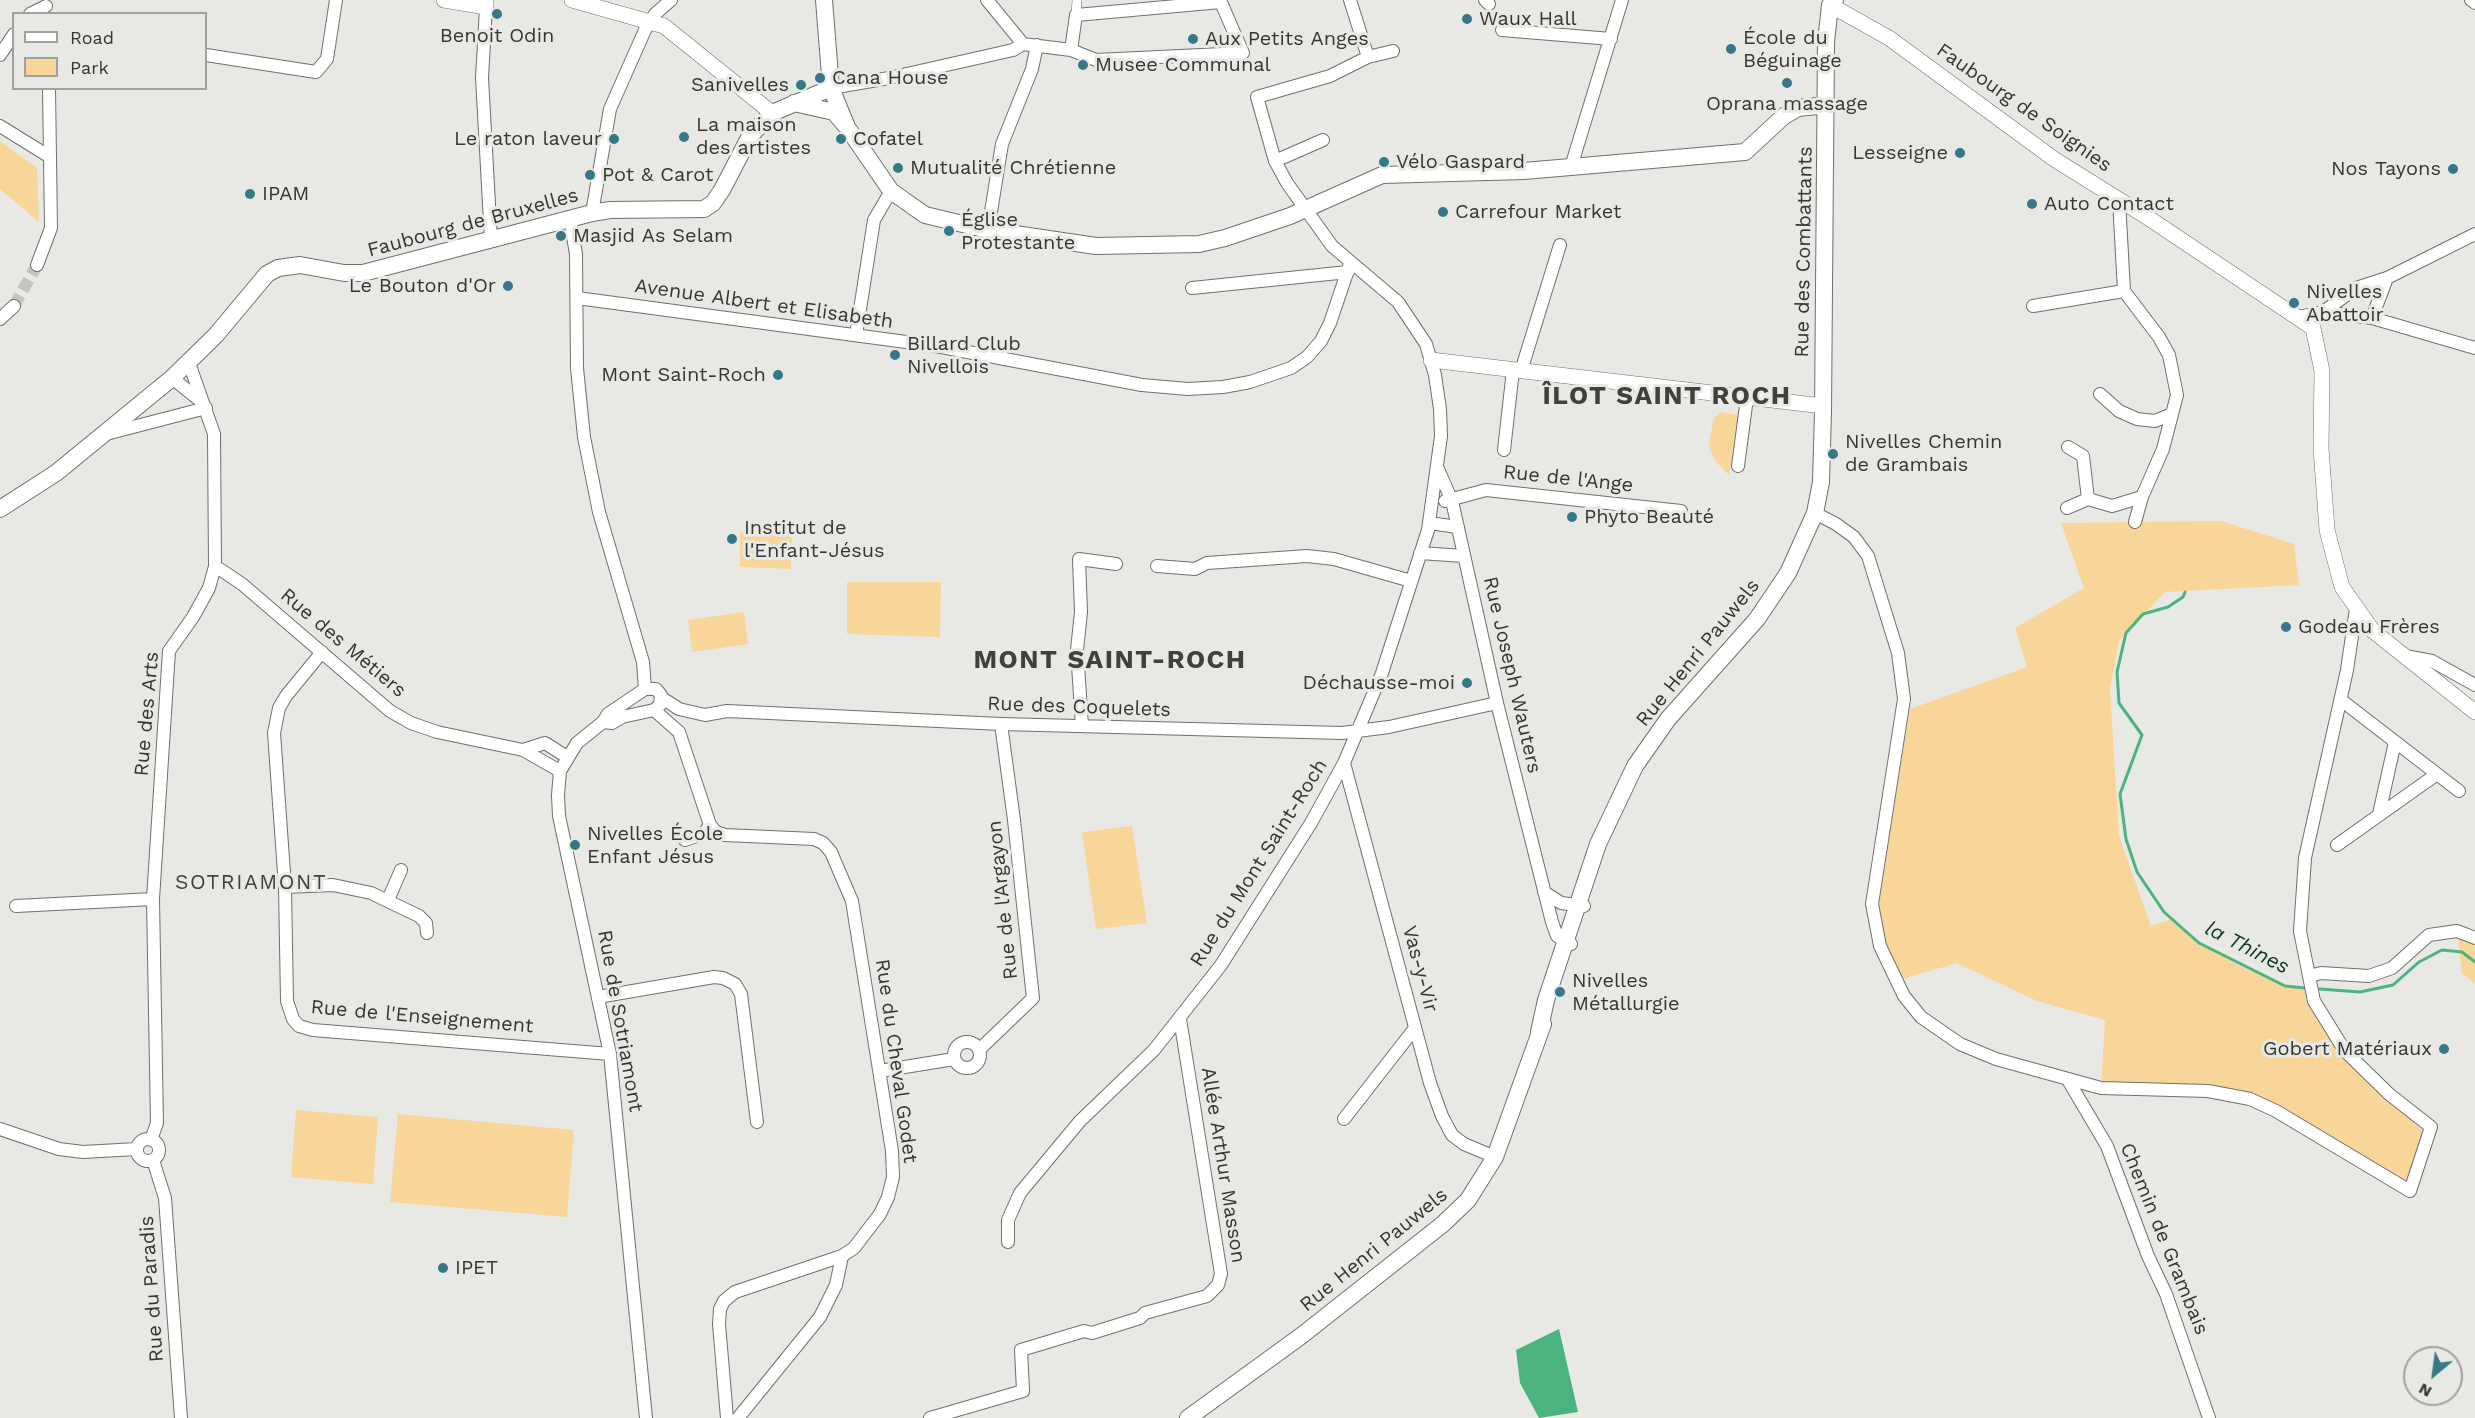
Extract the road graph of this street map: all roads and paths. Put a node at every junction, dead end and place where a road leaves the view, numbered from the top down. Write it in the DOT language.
graph roads {
  1 [pos="336,0"];
  2 [pos="444,0"];
  3 [pos="572,0"];
  4 [pos="671,0"];
  5 [pos="824,0"];
  6 [pos="987,0"];
  7 [pos="1077,0"];
  8 [pos="1350,0"];
  9 [pos="1622,0"];
  10 [pos="2471,0"];
  11 [pos="1221,1"];
  12 [pos="1829,2"];
  13 [pos="2475,3"];
  14 [pos="486,4"];
  15 [pos="1076,15"];
  16 [pos="651,21"];
  17 [pos="1502,30"];
  18 [pos="12,37"];
  19 [pos="1611,39"];
  20 [pos="1023,44"];
  21 [pos="1037,45"];
  22 [pos="1071,50"];
  23 [pos="1393,51"];
  24 [pos="0,55"];
  25 [pos="207,55"];
  26 [pos="1368,57"];
  27 [pos="831,88"];
  28 [pos="49,90"];
  29 [pos="793,102"];
  30 [pos="1827,105"];
  31 [pos="772,113"];
  32 [pos="0,126"];
  33 [pos="847,127"];
  34 [pos="1323,140"];
  35 [pos="50,156"];
  36 [pos="1275,161"];
  37 [pos="1571,167"];
  38 [pos="891,191"];
  39 [pos="2119,200"];
  40 [pos="1306,208"];
  41 [pos="592,213"];
  42 [pos="570,219"];
  43 [pos="988,230"];
  44 [pos="2475,234"];
  45 [pos="491,240"];
  46 [pos="1560,245"];
  47 [pos="37,266"];
  48 [pos="1349,268"];
  49 [pos="2387,278"];
  50 [pos="1192,288"];
  51 [pos="2124,291"];
  52 [pos="577,298"];
  53 [pos="14,306"];
  54 [pos="2033,306"];
  55 [pos="2323,312"];
  56 [pos="2298,317"];
  57 [pos="2372,318"];
  58 [pos="0,319"];
  59 [pos="856,335"];
  60 [pos="2475,348"];
  61 [pos="1431,360"];
  62 [pos="189,363"];
  63 [pos="1517,370"];
  64 [pos="172,378"];
  65 [pos="2100,394"];
  66 [pos="1747,398"];
  67 [pos="205,405"];
  68 [pos="1823,406"];
  69 [pos="2172,414"];
  70 [pos="104,435"];
  71 [pos="2068,447"];
  72 [pos="1504,450"];
  73 [pos="1438,463"];
  74 [pos="1738,466"];
  75 [pos="2142,497"];
  76 [pos="2088,500"];
  77 [pos="1452,501"];
  78 [pos="1432,502"];
  79 [pos="1816,507"];
  80 [pos="2067,508"];
  81 [pos="0,509"];
  82 [pos="1680,511"];
  83 [pos="2135,522"];
  84 [pos="1429,523"];
  85 [pos="1458,527"];
  86 [pos="1420,553"];
  87 [pos="1464,556"];
  88 [pos="1116,564"];
  89 [pos="215,566"];
  90 [pos="1157,567"];
  91 [pos="1411,581"];
  92 [pos="2356,609"];
  93 [pos="322,652"];
  94 [pos="2402,655"];
  95 [pos="2475,685"];
  96 [pos="642,691"];
  97 [pos="662,698"];
  98 [pos="2341,700"];
  99 [pos="1497,703"];
  100 [pos="679,709"];
  101 [pos="651,711"];
  102 [pos="2475,712"];
  103 [pos="603,722"];
  104 [pos="1001,724"];
  105 [pos="1083,726"];
  106 [pos="679,732"];
  107 [pos="1357,733"];
  108 [pos="2395,742"];
  109 [pos="524,750"];
  110 [pos="567,757"];
  111 [pos="1344,763"];
  112 [pos="560,771"];
  113 [pos="2437,774"];
  114 [pos="2458,791"];
  115 [pos="2379,814"];
  116 [pos="710,825"];
  117 [pos="686,840"];
  118 [pos="2337,845"];
  119 [pos="401,870"];
  120 [pos="285,887"];
  121 [pos="1544,892"];
  122 [pos="153,899"];
  123 [pos="388,900"];
  124 [pos="1581,905"];
  125 [pos="16,906"];
  126 [pos="427,933"];
  127 [pos="2475,938"];
  128 [pos="1568,943"];
  129 [pos="2309,976"];
  130 [pos="598,997"];
  131 [pos="1180,1019"];
  132 [pos="1415,1028"];
  133 [pos="979,1050"];
  134 [pos="610,1054"];
  135 [pos="954,1059"];
  136 [pos="880,1071"];
  137 [pos="2068,1080"];
  138 [pos="1344,1119"];
  139 [pos="757,1122"];
  140 [pos="0,1129"];
  141 [pos="152,1140"];
  142 [pos="137,1149"];
  143 [pos="1495,1156"];
  144 [pos="153,1160"];
  145 [pos="1008,1242"];
  146 [pos="842,1256"];
  147 [pos="181,1418"];
  148 [pos="646,1418"];
  149 [pos="727,1418"];
  150 [pos="738,1418"];
  151 [pos="930,1418"];
  152 [pos="1188,1418"];
  153 [pos="2210,1418"];
  1 -- 25 [label="street"];
  2 -- 14 [label="street"];
  3 -- 16 [label="street"];
  4 -- 16 [label="street"];
  5 -- 27 [label="main road"];
  6 -- 20 [label="street"];
  7 -- 15 [label="street"];
  8 -- 26 [label="street"];
  9 -- 19 [label="street"];
  10 -- 13 [label="street"];
  11 -- 15 [label="street"];
  11 -- 22 [label="street"];
  12 -- 30 [label="main road, Rue des Combattants"];
  12 -- 39 [label="street, Faubourg de Soignies"];
  14 -- 45 [label="street"];
  15 -- 22 [label="street"];
  16 -- 31 [label="street"];
  16 -- 41 [label="street"];
  17 -- 19 [label="street"];
  18 -- 24 [label="street"];
  19 -- 37 [label="street"];
  20 -- 21 [label="street"];
  20 -- 27 [label="street"];
  21 -- 22 [label="street"];
  21 -- 43 [label="street"];
  23 -- 26 [label="street"];
  26 -- 36 [label="street, Rue du Mont Saint-Roch"];
  27 -- 29 [label="main road, Faubourg de Bruxelles"];
  27 -- 33 [label="main road"];
  28 -- 35 [label="street"];
  29 -- 31 [label="main road, Faubourg de Bruxelles"];
  29 -- 33 [label="main road"];
  30 -- 37 [label="main road"];
  30 -- 68 [label="main road, Rue des Combattants"];
  31 -- 41 [label="main road, Faubourg de Bruxelles"];
  32 -- 35 [label="street"];
  33 -- 38 [label="main road"];
  34 -- 36 [label="street"];
  35 -- 47 [label="street"];
  36 -- 40 [label="street, Rue du Mont Saint-Roch"];
  37 -- 40 [label="main road"];
  38 -- 43 [label="main road"];
  38 -- 59 [label="street"];
  39 -- 51 [label="street"];
  39 -- 56 [label="street, Faubourg de Soignies"];
  40 -- 43 [label="main road"];
  40 -- 48 [label="street, Rue du Mont Saint-Roch"];
  41 -- 42 [label="main road, Faubourg de Bruxelles"];
  42 -- 45 [label="main road, Faubourg de Bruxelles"];
  42 -- 52 [label="street"];
  44 -- 49 [label="street"];
  45 -- 62 [label="main road, Faubourg de Bruxelles"];
  46 -- 63 [label="street"];
  48 -- 50 [label="street"];
  48 -- 59 [label="street, Avenue Albert et Elisabeth"];
  48 -- 61 [label="street, Rue du Mont Saint-Roch"];
  49 -- 55 [label="street"];
  49 -- 57 [label="street"];
  51 -- 54 [label="street"];
  51 -- 69 [label="street"];
  52 -- 59 [label="street, Avenue Albert et Elisabeth"];
  52 -- 96 [label="street"];
  53 -- 58 [label="street"];
  55 -- 56 [label="street"];
  55 -- 57 [label="street"];
  56 -- 92 [label="street, Faubourg de Soignies"];
  57 -- 60 [label="street"];
  61 -- 63 [label="street"];
  61 -- 73 [label="street, Rue du Mont Saint-Roch"];
  62 -- 64 [label="main road"];
  62 -- 67 [label="street, Rue des Arts"];
  63 -- 66 [label="street"];
  63 -- 72 [label="street"];
  64 -- 67 [label="street"];
  64 -- 70 [label="main road"];
  65 -- 69 [label="street"];
  66 -- 68 [label="street"];
  66 -- 74 [label="street"];
  67 -- 70 [label="street"];
  67 -- 89 [label="street, Rue des Arts"];
  68 -- 79 [label="main road, Rue des Combattants"];
  69 -- 75 [label="street"];
  70 -- 81 [label="main road"];
  71 -- 76 [label="street"];
  73 -- 77 [label="street, Rue Joseph Wauters"];
  73 -- 78 [label="street, Rue du Mont Saint-Roch"];
  75 -- 76 [label="street"];
  75 -- 83 [label="street"];
  76 -- 80 [label="street"];
  77 -- 78 [label="street, Rue de l'Ange"];
  77 -- 82 [label="street, Rue de l'Ange"];
  77 -- 85 [label="street, Rue Joseph Wauters"];
  78 -- 84 [label="street, Rue du Mont Saint-Roch"];
  79 -- 124 [label="main road, Rue Henri Pauwels"];
  79 -- 137 [label="street"];
  84 -- 85 [label="street"];
  84 -- 86 [label="street, Rue du Mont Saint-Roch"];
  85 -- 87 [label="street, Rue Joseph Wauters"];
  86 -- 87 [label="street"];
  86 -- 91 [label="street, Rue du Mont Saint-Roch"];
  87 -- 99 [label="street, Rue Joseph Wauters"];
  88 -- 105 [label="street"];
  89 -- 93 [label="street, Rue des Métiers"];
  89 -- 122 [label="street, Rue des Arts"];
  90 -- 91 [label="street"];
  91 -- 107 [label="street, Rue du Mont Saint-Roch"];
  92 -- 94 [label="street, Faubourg de Soignies"];
  92 -- 98 [label="street"];
  93 -- 109 [label="street, Rue des Métiers"];
  93 -- 120 [label="street, Rue de l'Enseignement"];
  94 -- 95 [label="street"];
  94 -- 102 [label="street, Faubourg de Soignies"];
  96 -- 97 [label="street"];
  96 -- 101 [label="street"];
  96 -- 103 [label="street, Rue de Sotriamont"];
  97 -- 100 [label="street, Rue des Coquelets"];
  97 -- 101 [label="street"];
  98 -- 108 [label="street"];
  98 -- 129 [label="street"];
  99 -- 107 [label="street, Rue des Coquelets"];
  99 -- 121 [label="street, Rue Joseph Wauters"];
  100 -- 104 [label="street, Rue des Coquelets"];
  100 -- 106 [label="street"];
  101 -- 103 [label="street, Rue de Sotriamont"];
  101 -- 106 [label="street"];
  103 -- 110 [label="street, Rue de Sotriamont"];
  104 -- 105 [label="street, Rue des Coquelets"];
  104 -- 133 [label="street, Rue de l'Argayon"];
  105 -- 107 [label="street, Rue des Coquelets"];
  106 -- 116 [label="street"];
  107 -- 111 [label="street, Rue du Mont Saint-Roch"];
  108 -- 113 [label="street"];
  108 -- 115 [label="street"];
  109 -- 110 [label="street"];
  109 -- 112 [label="street"];
  110 -- 112 [label="street, Rue de Sotriamont"];
  111 -- 131 [label="street, Rue du Mont Saint-Roch"];
  111 -- 132 [label="street, Vas-y-Vir"];
  112 -- 130 [label="street, Rue de Sotriamont"];
  113 -- 114 [label="street"];
  113 -- 115 [label="street"];
  115 -- 118 [label="street"];
  116 -- 117 [label="street"];
  116 -- 136 [label="street, Rue du Cheval Godet"];
  119 -- 123 [label="street"];
  120 -- 123 [label="street"];
  120 -- 134 [label="street, Rue de l'Enseignement"];
  121 -- 124 [label="street"];
  121 -- 128 [label="street, Rue Joseph Wauters"];
  122 -- 125 [label="street"];
  122 -- 141 [label="street, Rue des Arts"];
  123 -- 126 [label="street"];
  124 -- 128 [label="main road, Rue Henri Pauwels"];
  127 -- 129 [label="street"];
  128 -- 143 [label="main road, Rue Henri Pauwels"];
  129 -- 137 [label="street"];
  130 -- 134 [label="street, Rue de Sotriamont"];
  130 -- 139 [label="street"];
  131 -- 145 [label="street, Rue du Mont Saint-Roch"];
  131 -- 151 [label="street, Allée Arthur Masson"];
  132 -- 138 [label="street"];
  132 -- 143 [label="street, Vas-y-Vir"];
  133 -- 135 [label="street"];
  133 -- 135 [label="street"];
  134 -- 148 [label="street, Rue de Sotriamont"];
  135 -- 136 [label="street"];
  136 -- 146 [label="street, Rue du Cheval Godet"];
  137 -- 153 [label="street, Chemin de Grambais"];
  140 -- 142 [label="street"];
  141 -- 142 [label="street"];
  141 -- 144 [label="street, Rue du Paradis"];
  142 -- 144 [label="street"];
  143 -- 152 [label="main road, Rue Henri Pauwels"];
  144 -- 147 [label="street, Rue du Paradis"];
  146 -- 149 [label="street, Rue du Cheval Godet"];
  146 -- 150 [label="street"];
}
